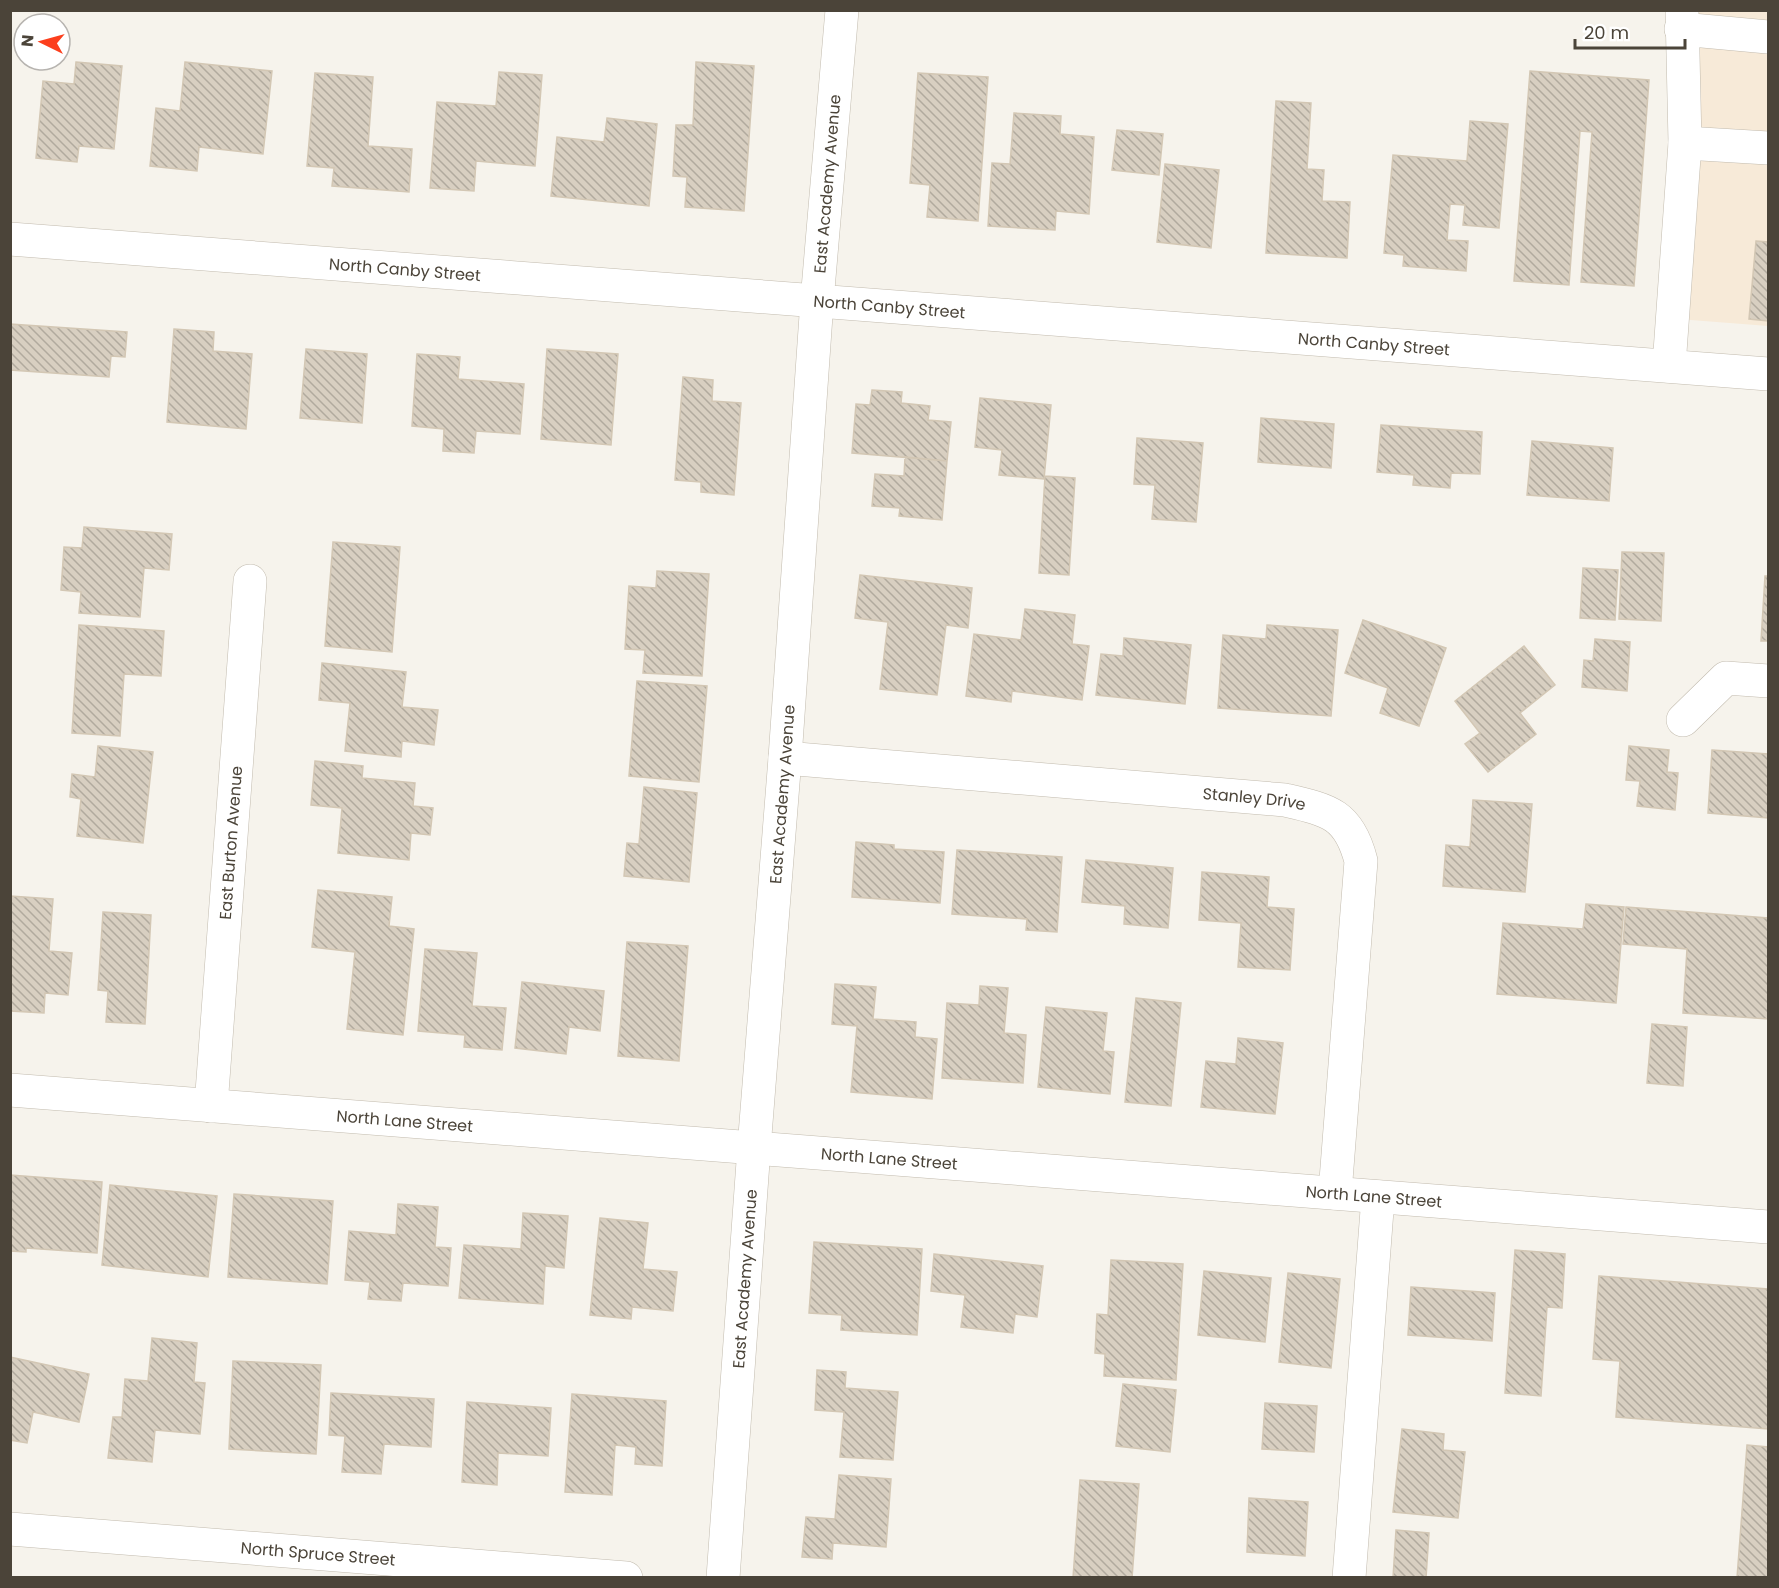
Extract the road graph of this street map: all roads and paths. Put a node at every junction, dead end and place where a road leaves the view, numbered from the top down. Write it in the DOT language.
graph roads {
  1 [pos="842,10"];
  2 [pos="1682,20"];
  3 [pos="1768,37"];
  4 [pos="1685,143"];
  5 [pos="1768,148"];
  6 [pos="10,239"];
  7 [pos="817,301"];
  8 [pos="1669,366"];
  9 [pos="1768,374"];
  10 [pos="250,581"];
  11 [pos="1768,681"];
  12 [pos="1683,720"];
  13 [pos="785,759"];
  14 [pos="10,1090"];
  15 [pos="211,1106"];
  16 [pos="754,1148"];
  17 [pos="1335,1193"];
  18 [pos="1378,1197"];
  19 [pos="1768,1227"];
  20 [pos="10,1529"];
  21 [pos="348,1567"];
  22 [pos="626,1578"];
  23 [pos="723,1578"];
  24 [pos="1349,1578"];
  1 -- 7 [label="street, East Academy Avenue"];
  2 -- 3 [label="street"];
  2 -- 4 [label="street"];
  4 -- 5 [label="street"];
  4 -- 8 [label="street"];
  6 -- 7 [label="street, North Canby Street"];
  7 -- 8 [label="street, North Canby Street"];
  7 -- 13 [label="street, East Academy Avenue"];
  8 -- 9 [label="street, North Canby Street"];
  10 -- 15 [label="street, East Burton Avenue"];
  11 -- 12 [label="street"];
  13 -- 16 [label="street, East Academy Avenue"];
  13 -- 17 [label="street, Stanley Drive"];
  14 -- 15 [label="street, North Lane Street"];
  15 -- 16 [label="street, North Lane Street"];
  16 -- 17 [label="street, North Lane Street"];
  16 -- 23 [label="street, East Academy Avenue"];
  17 -- 18 [label="street, North Lane Street"];
  18 -- 19 [label="street, North Lane Street"];
  18 -- 24 [label="street"];
  20 -- 21 [label="street, North Spruce Street"];
  21 -- 22 [label="street, North Spruce Street"];
}
